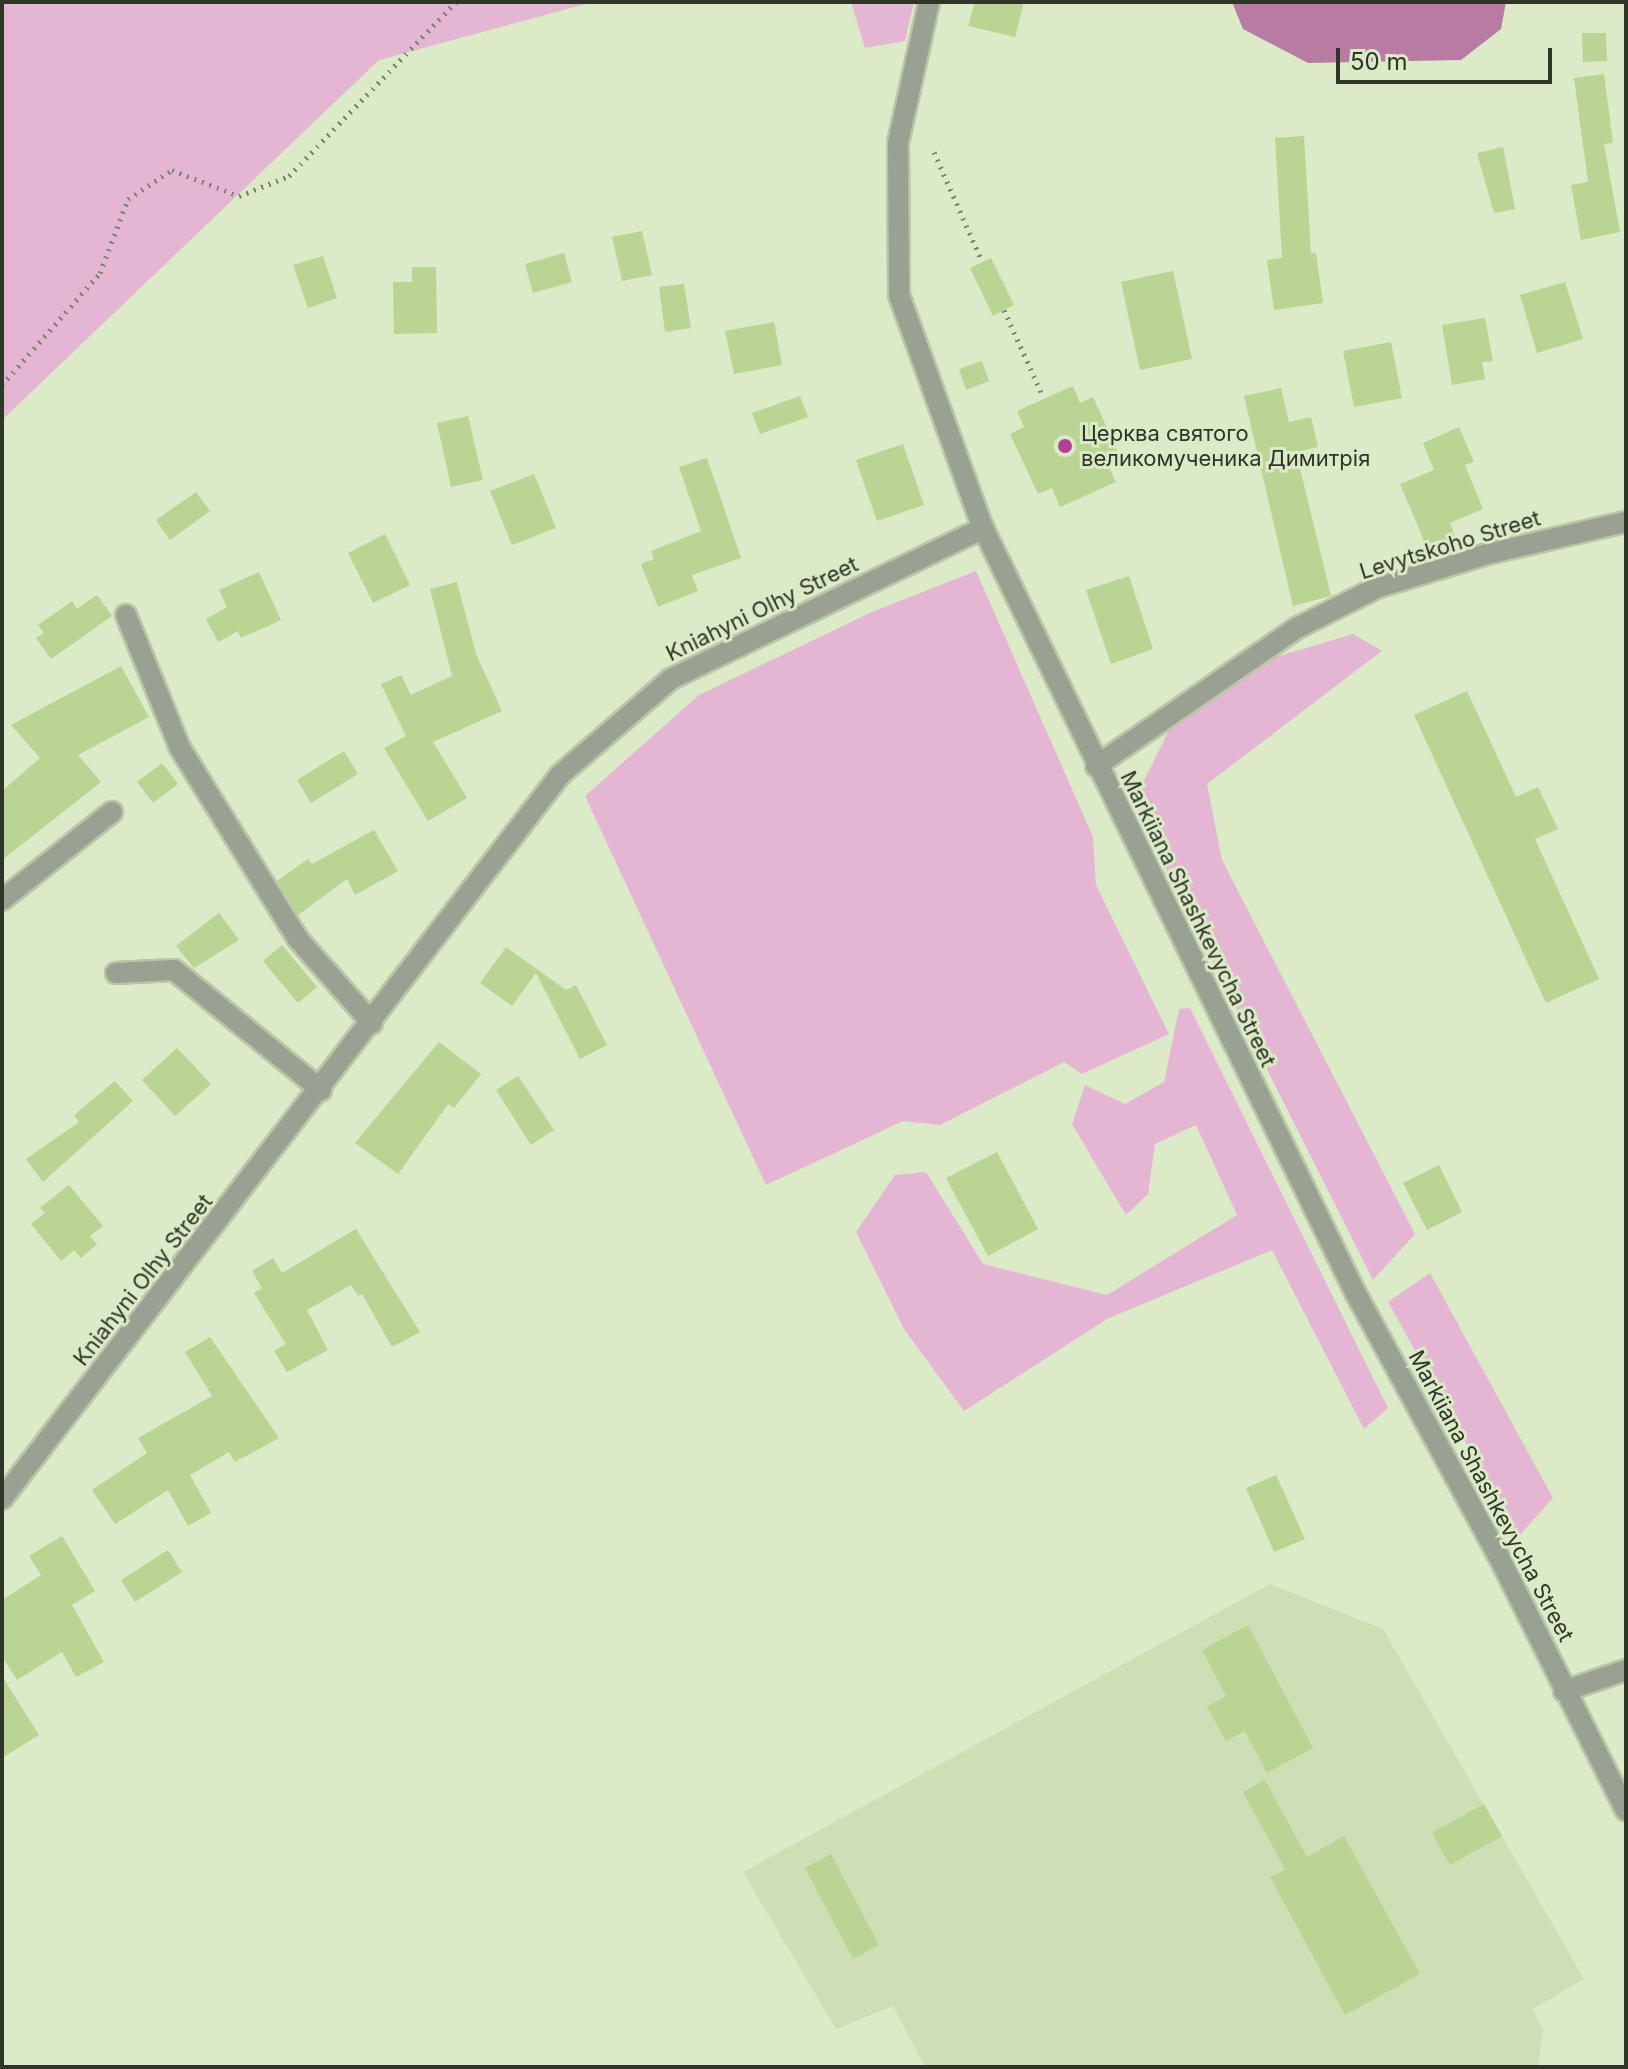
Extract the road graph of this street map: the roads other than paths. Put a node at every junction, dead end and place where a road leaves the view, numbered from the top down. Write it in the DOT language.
graph roads {
  1 [pos="929,2"];
  2 [pos="1626,522"];
  3 [pos="983,528"];
  4 [pos="126,615"];
  5 [pos="1096,766"];
  6 [pos="112,812"];
  7 [pos="2,900"];
  8 [pos="116,973"];
  9 [pos="372,1023"];
  10 [pos="321,1090"];
  11 [pos="2,1499"];
  12 [pos="1626,1670"];
  13 [pos="1564,1691"];
  14 [pos="1626,1811"];
  1 -- 3 [label="street, Markiiana Shashkevycha Street"];
  2 -- 5 [label="street, Levytskoho Street"];
  3 -- 5 [label="street, Markiiana Shashkevycha Street"];
  3 -- 9 [label="street, Kniahyni Olhy Street"];
  4 -- 9 [label="street"];
  5 -- 13 [label="street, Markiiana Shashkevycha Street"];
  6 -- 7 [label="street"];
  8 -- 10 [label="street"];
  9 -- 10 [label="street, Kniahyni Olhy Street"];
  10 -- 11 [label="street, Kniahyni Olhy Street"];
  12 -- 13 [label="street"];
  13 -- 14 [label="street, Markiiana Shashkevycha Street"];
}
